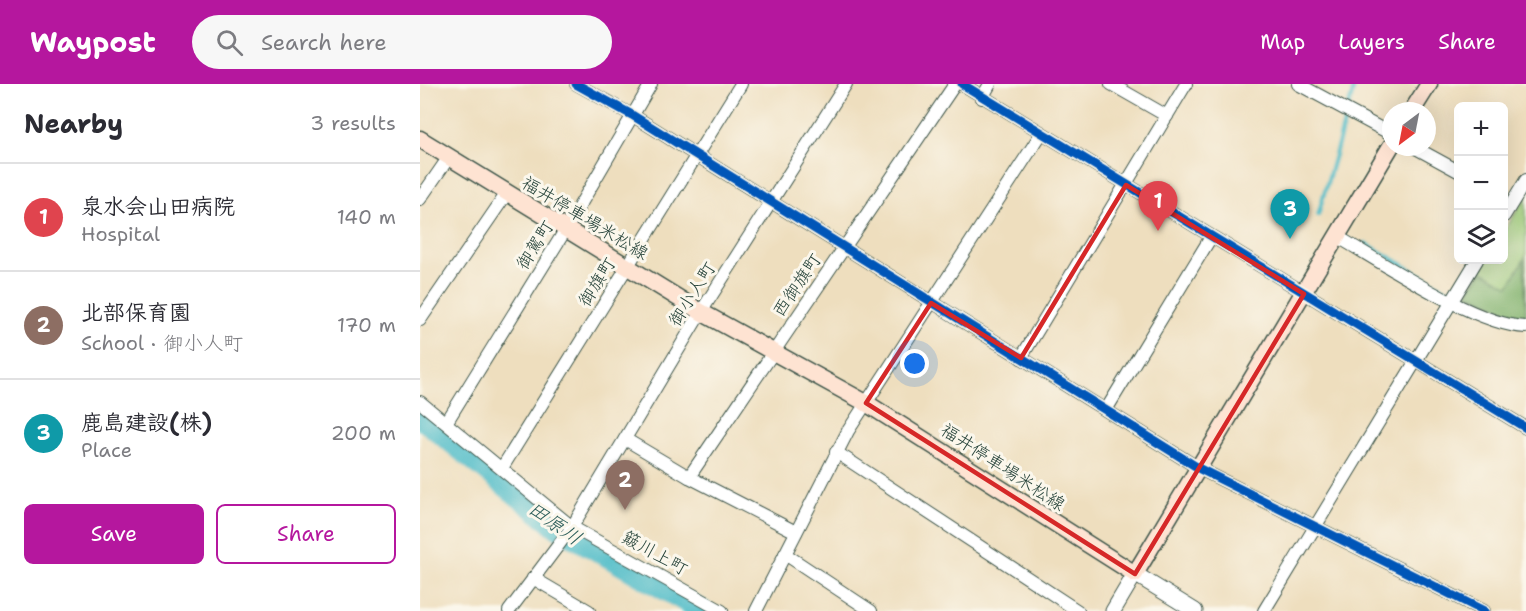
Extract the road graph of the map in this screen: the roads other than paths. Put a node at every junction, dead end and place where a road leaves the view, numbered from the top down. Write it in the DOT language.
graph roads {
  1 [pos="576,84"];
  2 [pos="651,84"];
  3 [pos="741,84"];
  4 [pos="846,84"];
  5 [pos="955,84"];
  6 [pos="962,84"];
  7 [pos="990,84"];
  8 [pos="1111,84"];
  9 [pos="1186,84"];
  10 [pos="1300,84"];
  11 [pos="1429,84"];
  12 [pos="982,98"];
  13 [pos="1418,102"];
  14 [pos="632,115"];
  15 [pos="1167,116"];
  16 [pos="1382,129"];
  17 [pos="1041,134"];
  18 [pos="420,139"];
  19 [pos="697,155"];
  20 [pos="1385,156"];
  21 [pos="1430,156"];
  22 [pos="448,157"];
  23 [pos="1454,169"];
  24 [pos="1526,180"];
  25 [pos="1126,185"];
  26 [pos="507,194"];
  27 [pos="1508,198"];
  28 [pos="420,200"];
  29 [pos="772,201"];
  30 [pos="567,229"];
  31 [pos="1211,237"];
  32 [pos="1338,237"];
  33 [pos="844,247"];
  34 [pos="1475,264"];
  35 [pos="627,267"];
  36 [pos="1304,294"];
  37 [pos="1454,297"];
  38 [pos="931,303"];
  39 [pos="701,312"];
  40 [pos="420,320"];
  41 [pos="1526,327"];
  42 [pos="773,352"];
  43 [pos="1021,358"];
  44 [pos="1416,360"];
  45 [pos="420,402"];
  46 [pos="866,403"];
  47 [pos="1106,410"];
  48 [pos="446,423"];
  49 [pos="1526,428"];
  50 [pos="625,439"];
  51 [pos="836,452"];
  52 [pos="502,468"];
  53 [pos="1200,469"];
  54 [pos="689,477"];
  55 [pos="1314,525"];
  56 [pos="572,527"];
  57 [pos="796,532"];
  58 [pos="785,554"];
  59 [pos="1135,574"];
  60 [pos="533,579"];
  61 [pos="509,611"];
  62 [pos="589,611"];
  63 [pos="722,611"];
  64 [pos="756,611"];
  65 [pos="871,611"];
  66 [pos="1078,611"];
  67 [pos="1113,611"];
  68 [pos="1195,611"];
  69 [pos="1264,611"];
  70 [pos="1484,611"];
  1 -- 14 [label="street"];
  2 -- 14 [label="street, 御駕町"];
  3 -- 19 [label="street, 御旗町"];
  4 -- 29 [label="street, 御小人町"];
  5 -- 33 [label="street, 西御旗町"];
  6 -- 12 [label="street"];
  7 -- 12 [label="street"];
  8 -- 15 [label="street"];
  9 -- 15 [label="street"];
  10 -- 16 [label="street"];
  11 -- 13 [label="main road"];
  12 -- 17 [label="street"];
  14 -- 19 [label="street"];
  14 -- 30 [label="street, 御駕町"];
  15 -- 25 [label="street"];
  17 -- 25 [label="street"];
  17 -- 38 [label="street"];
  18 -- 22 [label="main road, 福井停車場米松線"];
  19 -- 29 [label="street"];
  19 -- 35 [label="street, 御旗町"];
  20 -- 32 [label="main road"];
  21 -- 23 [label="street"];
  22 -- 26 [label="main road, 福井停車場米松線"];
  22 -- 28 [label="street"];
  24 -- 27 [label="street"];
  25 -- 31 [label="street"];
  25 -- 43 [label="street"];
  26 -- 30 [label="main road, 福井停車場米松線"];
  26 -- 40 [label="street"];
  29 -- 33 [label="street"];
  29 -- 39 [label="street, 御小人町"];
  30 -- 35 [label="main road, 福井停車場米松線"];
  30 -- 48 [label="street, 御駕町"];
  31 -- 36 [label="street"];
  31 -- 47 [label="street"];
  32 -- 36 [label="main road"];
  32 -- 37 [label="street"];
  33 -- 38 [label="street"];
  33 -- 42 [label="street, 西御旗町"];
  34 -- 37 [label="street"];
  35 -- 39 [label="main road, 福井停車場米松線"];
  35 -- 52 [label="street, 御旗町"];
  36 -- 44 [label="street"];
  36 -- 53 [label="main road"];
  37 -- 41 [label="street"];
  37 -- 44 [label="street"];
  38 -- 43 [label="street"];
  38 -- 46 [label="street"];
  39 -- 42 [label="main road, 福井停車場米松線"];
  39 -- 50 [label="street, 御小人町"];
  42 -- 46 [label="main road, 福井停車場米松線"];
  42 -- 54 [label="street, 西御旗町"];
  43 -- 47 [label="street"];
  44 -- 49 [label="street"];
  44 -- 55 [label="street"];
  45 -- 48 [label="street, 簸川上町"];
  46 -- 51 [label="street"];
  46 -- 59 [label="main road, 福井停車場米松線"];
  47 -- 53 [label="street"];
  48 -- 52 [label="street, 簸川上町"];
  50 -- 54 [label="street"];
  50 -- 56 [label="street, 御小人町"];
  51 -- 57 [label="street"];
  51 -- 66 [label="street"];
  52 -- 56 [label="street, 簸川上町"];
  53 -- 55 [label="street"];
  53 -- 59 [label="main road"];
  54 -- 57 [label="street"];
  55 -- 69 [label="street"];
  55 -- 70 [label="street"];
  56 -- 60 [label="street, 御小人町"];
  56 -- 63 [label="street, 簸川上町"];
  57 -- 58 [label="street"];
  58 -- 64 [label="street"];
  58 -- 65 [label="street"];
  59 -- 67 [label="street"];
  59 -- 68 [label="street"];
  60 -- 61 [label="street, 御小人町"];
  60 -- 62 [label="street"];
}
